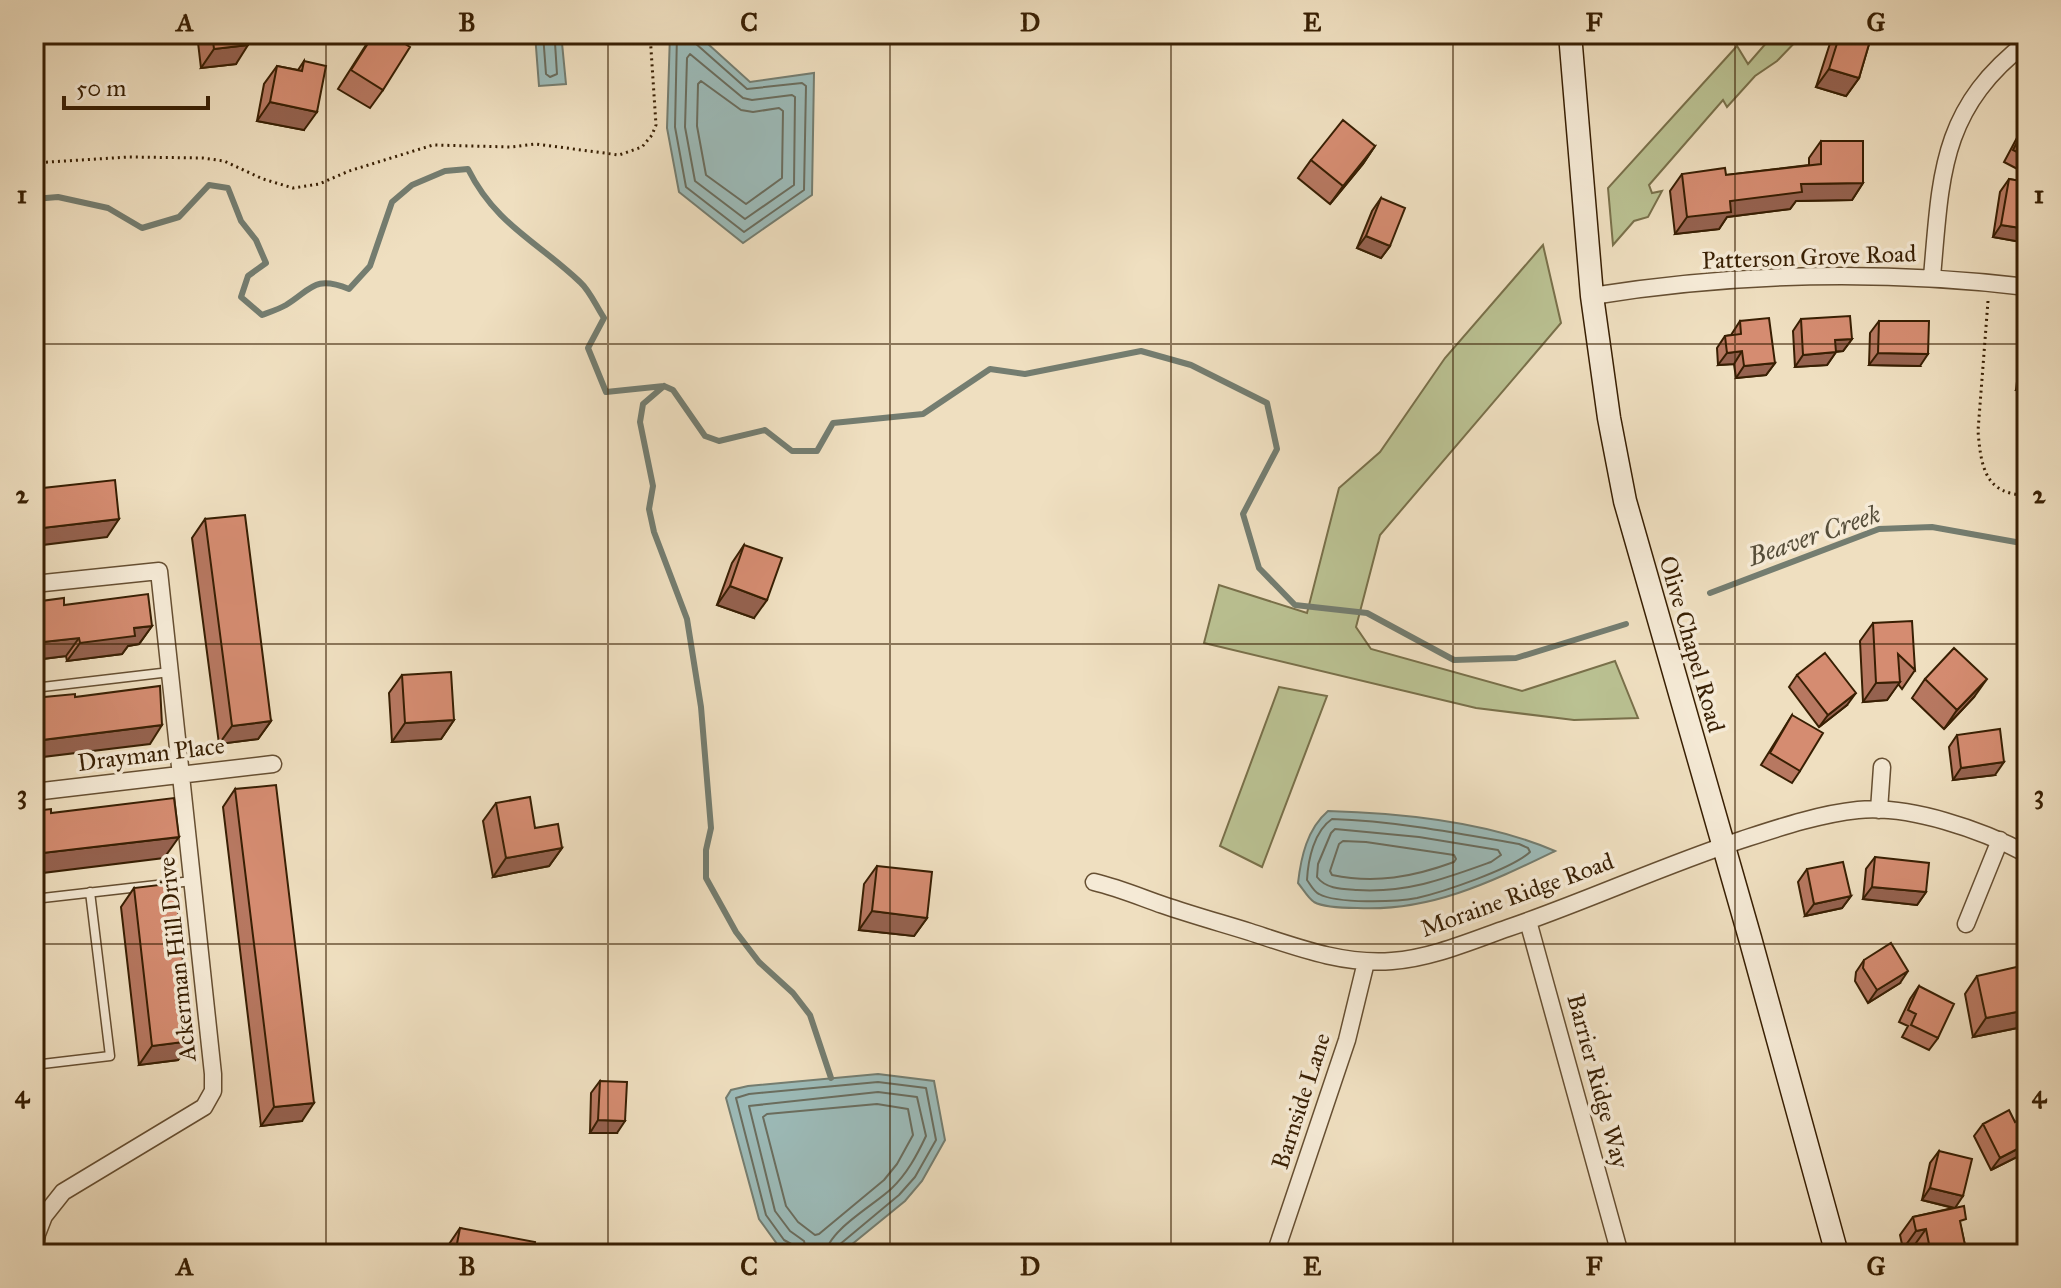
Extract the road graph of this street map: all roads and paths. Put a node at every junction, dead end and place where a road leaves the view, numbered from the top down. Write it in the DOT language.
graph roads {
  1 [pos="650,34"];
  2 [pos="1570,34"];
  3 [pos="2027,42"];
  4 [pos="34,163"];
  5 [pos="1932,277"];
  6 [pos="2027,287"];
  7 [pos="1592,296"];
  8 [pos="1988,296"];
  9 [pos="2027,495"];
  10 [pos="34,584"];
  11 [pos="171,672"];
  12 [pos="34,688"];
  13 [pos="273,764"];
  14 [pos="1882,767"];
  15 [pos="182,775"];
  16 [pos="34,792"];
  17 [pos="1879,810"];
  18 [pos="2000,840"];
  19 [pos="1723,846"];
  20 [pos="2027,854"];
  21 [pos="192,881"];
  22 [pos="1094,882"];
  23 [pos="90,892"];
  24 [pos="34,899"];
  25 [pos="1528,921"];
  26 [pos="1966,924"];
  27 [pos="1366,962"];
  28 [pos="34,1065"];
  29 [pos="34,1254"];
  30 [pos="1275,1254"];
  31 [pos="1620,1254"];
  32 [pos="1837,1254"];
  1 -- 4 [label="path"];
  2 -- 7 [label="main road, Olive Chapel Road"];
  3 -- 5 [label="street"];
  5 -- 6 [label="street, Patterson Grove Road"];
  5 -- 7 [label="street, Patterson Grove Road"];
  7 -- 19 [label="main road, Olive Chapel Road"];
  8 -- 9 [label="path"];
  10 -- 11 [label="street, Ackerman Hill Drive"];
  11 -- 12 [label="lane"];
  11 -- 15 [label="street, Ackerman Hill Drive"];
  13 -- 15 [label="street, Drayman Place"];
  14 -- 17 [label="street"];
  15 -- 16 [label="street, Drayman Place"];
  15 -- 21 [label="street, Ackerman Hill Drive"];
  17 -- 18 [label="street, Moraine Ridge Road"];
  17 -- 19 [label="street, Moraine Ridge Road"];
  18 -- 20 [label="street, Moraine Ridge Road"];
  18 -- 26 [label="street"];
  19 -- 25 [label="street, Moraine Ridge Road"];
  19 -- 32 [label="main road, Olive Chapel Road"];
  21 -- 23 [label="lane"];
  21 -- 29 [label="street, Ackerman Hill Drive"];
  22 -- 27 [label="street, Moraine Ridge Road"];
  23 -- 24 [label="lane"];
  23 -- 28 [label="lane"];
  25 -- 27 [label="street, Moraine Ridge Road"];
  25 -- 31 [label="street, Barrier Ridge Way"];
  27 -- 30 [label="street, Barnside Lane"];
}
